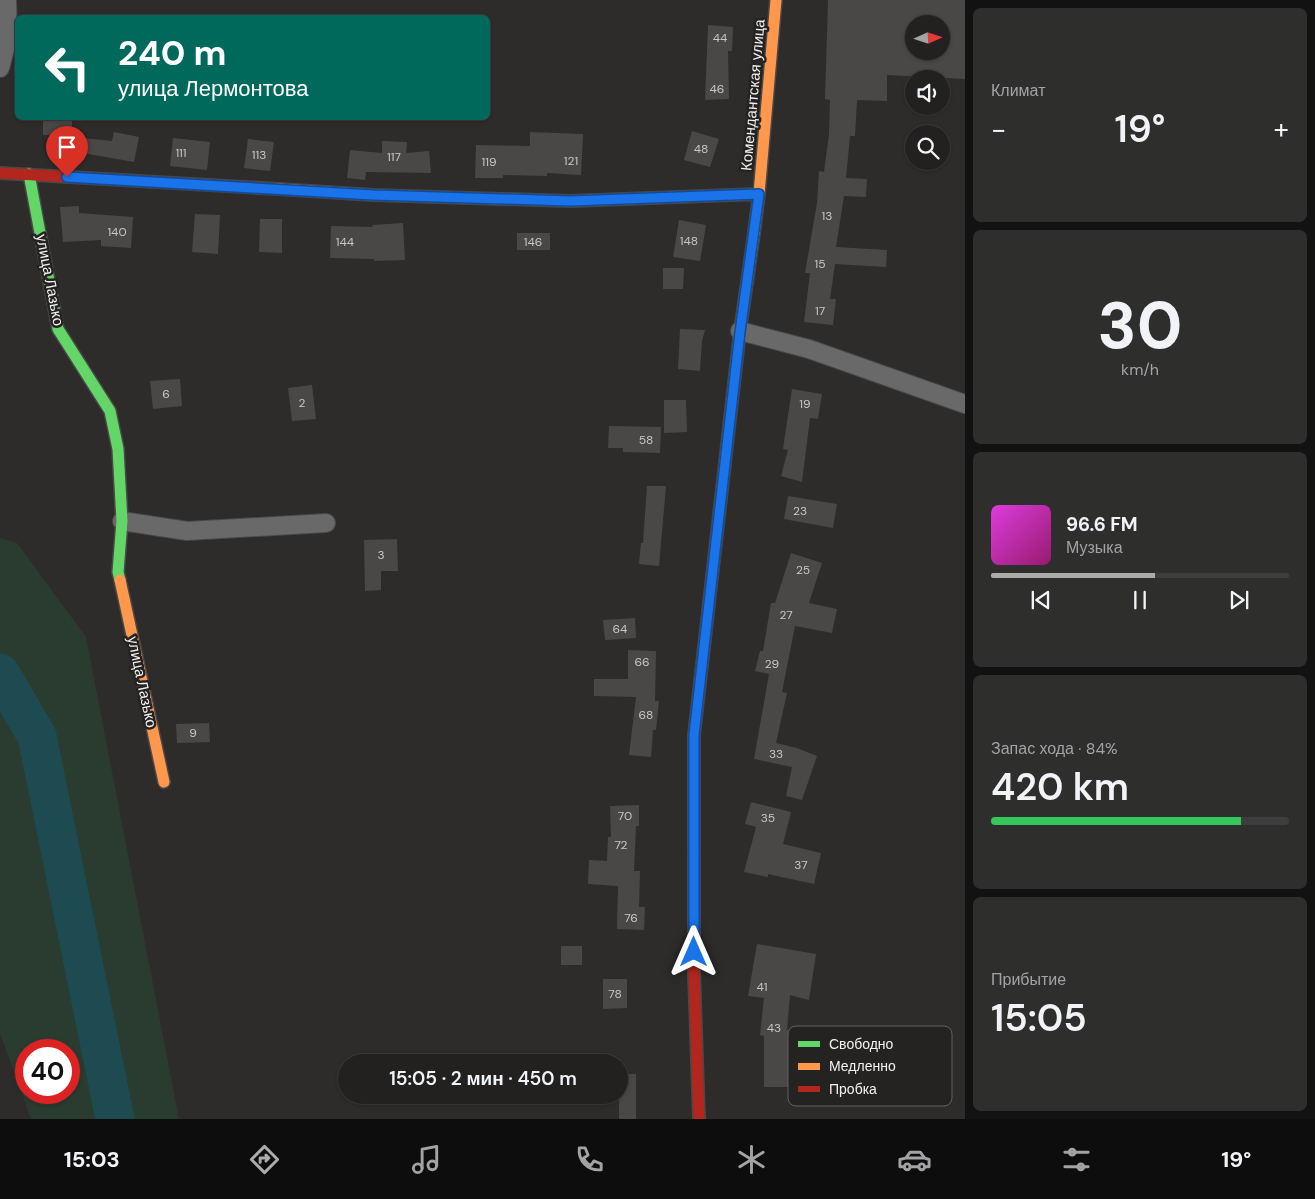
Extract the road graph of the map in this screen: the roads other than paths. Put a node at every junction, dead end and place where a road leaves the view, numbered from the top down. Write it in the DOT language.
graph roads {
  1 [pos="7,0"];
  2 [pos="776,0"];
  3 [pos="0,68"];
  4 [pos="0,173"];
  5 [pos="29,174"];
  6 [pos="759,194"];
  7 [pos="740,332"];
  8 [pos="965,404"];
  9 [pos="122,521"];
  10 [pos="326,523"];
  11 [pos="164,782"];
  12 [pos="698,1119"];
  1 -- 3 [label="street"];
  2 -- 6 [label="street, Комендантская улица"];
  4 -- 5 [label="street"];
  5 -- 6 [label="street"];
  5 -- 9 [label="street, улица Лазько"];
  6 -- 7 [label="street, Комендантская улица"];
  7 -- 8 [label="street"];
  7 -- 12 [label="street, Комендантская улица"];
  9 -- 10 [label="street"];
  9 -- 11 [label="street, улица Лазько"];
}
